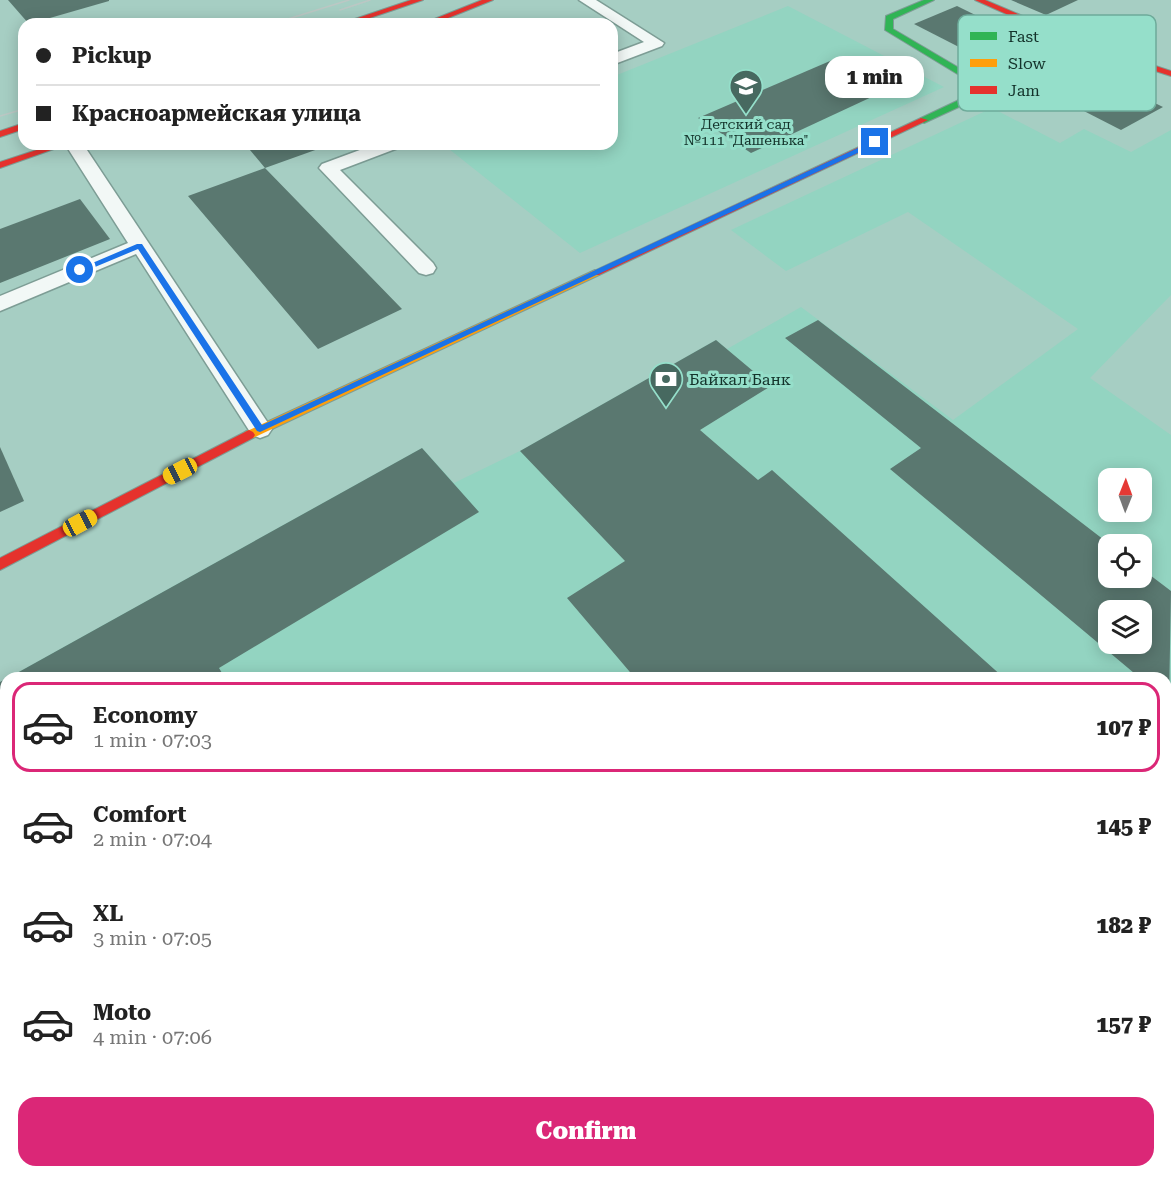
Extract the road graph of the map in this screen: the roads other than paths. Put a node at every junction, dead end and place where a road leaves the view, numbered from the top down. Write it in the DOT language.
graph roads {
  1 [pos="419,0"];
  2 [pos="489,0"];
  3 [pos="586,0"];
  4 [pos="930,0"];
  5 [pos="979,0"];
  6 [pos="1014,15"];
  7 [pos="363,18"];
  8 [pos="442,18"];
  9 [pos="615,18"];
  10 [pos="618,20"];
  11 [pos="618,58"];
  12 [pos="1156,69"];
  13 [pos="958,70"];
  14 [pos="1171,74"];
  15 [pos="958,104"];
  16 [pos="18,128"];
  17 [pos="0,134"];
  18 [pos="46,150"];
  19 [pos="78,150"];
  20 [pos="376,150"];
  21 [pos="0,165"];
  22 [pos="140,245"];
  23 [pos="426,268"];
  24 [pos="0,304"];
  25 [pos="260,429"];
  26 [pos="0,564"];
  1 -- 7 [label="street"];
  2 -- 8 [label="street"];
  3 -- 9 [label="lane"];
  4 -- 13 [label="street"];
  5 -- 6 [label="street"];
  10 -- 11 [label="lane"];
  12 -- 14 [label="street"];
  15 -- 25 [label="street"];
  16 -- 17 [label="street"];
  18 -- 21 [label="street"];
  19 -- 22 [label="lane"];
  20 -- 23 [label="lane"];
  22 -- 24 [label="lane"];
  22 -- 25 [label="lane"];
  25 -- 26 [label="street"];
}
